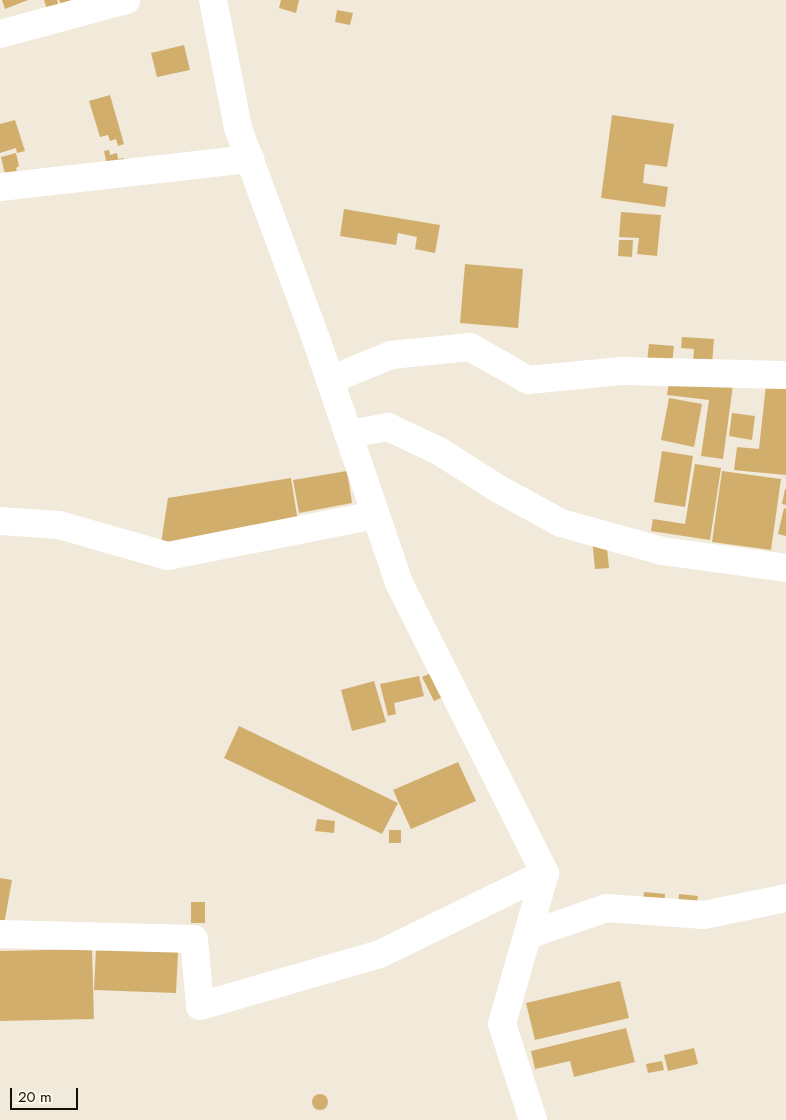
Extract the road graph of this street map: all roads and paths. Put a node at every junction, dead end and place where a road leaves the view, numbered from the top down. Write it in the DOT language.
graph roads {
  1 [pos="126,0"];
  2 [pos="213,0"];
  3 [pos="0,34"];
  4 [pos="250,159"];
  5 [pos="0,187"];
  6 [pos="786,375"];
  7 [pos="330,380"];
  8 [pos="348,434"];
  9 [pos="375,515"];
  10 [pos="0,521"];
  11 [pos="786,568"];
  12 [pos="545,873"];
  13 [pos="786,898"];
  14 [pos="0,934"];
  15 [pos="528,935"];
  16 [pos="532,1120"];
  1 -- 3 [label="street"];
  2 -- 4 [label="street"];
  4 -- 5 [label="street"];
  4 -- 7 [label="street"];
  6 -- 7 [label="street"];
  7 -- 8 [label="street"];
  8 -- 9 [label="street"];
  8 -- 11 [label="street"];
  9 -- 10 [label="street"];
  9 -- 12 [label="street"];
  12 -- 14 [label="street"];
  12 -- 15 [label="street"];
  13 -- 15 [label="street"];
  15 -- 16 [label="street"];
}
